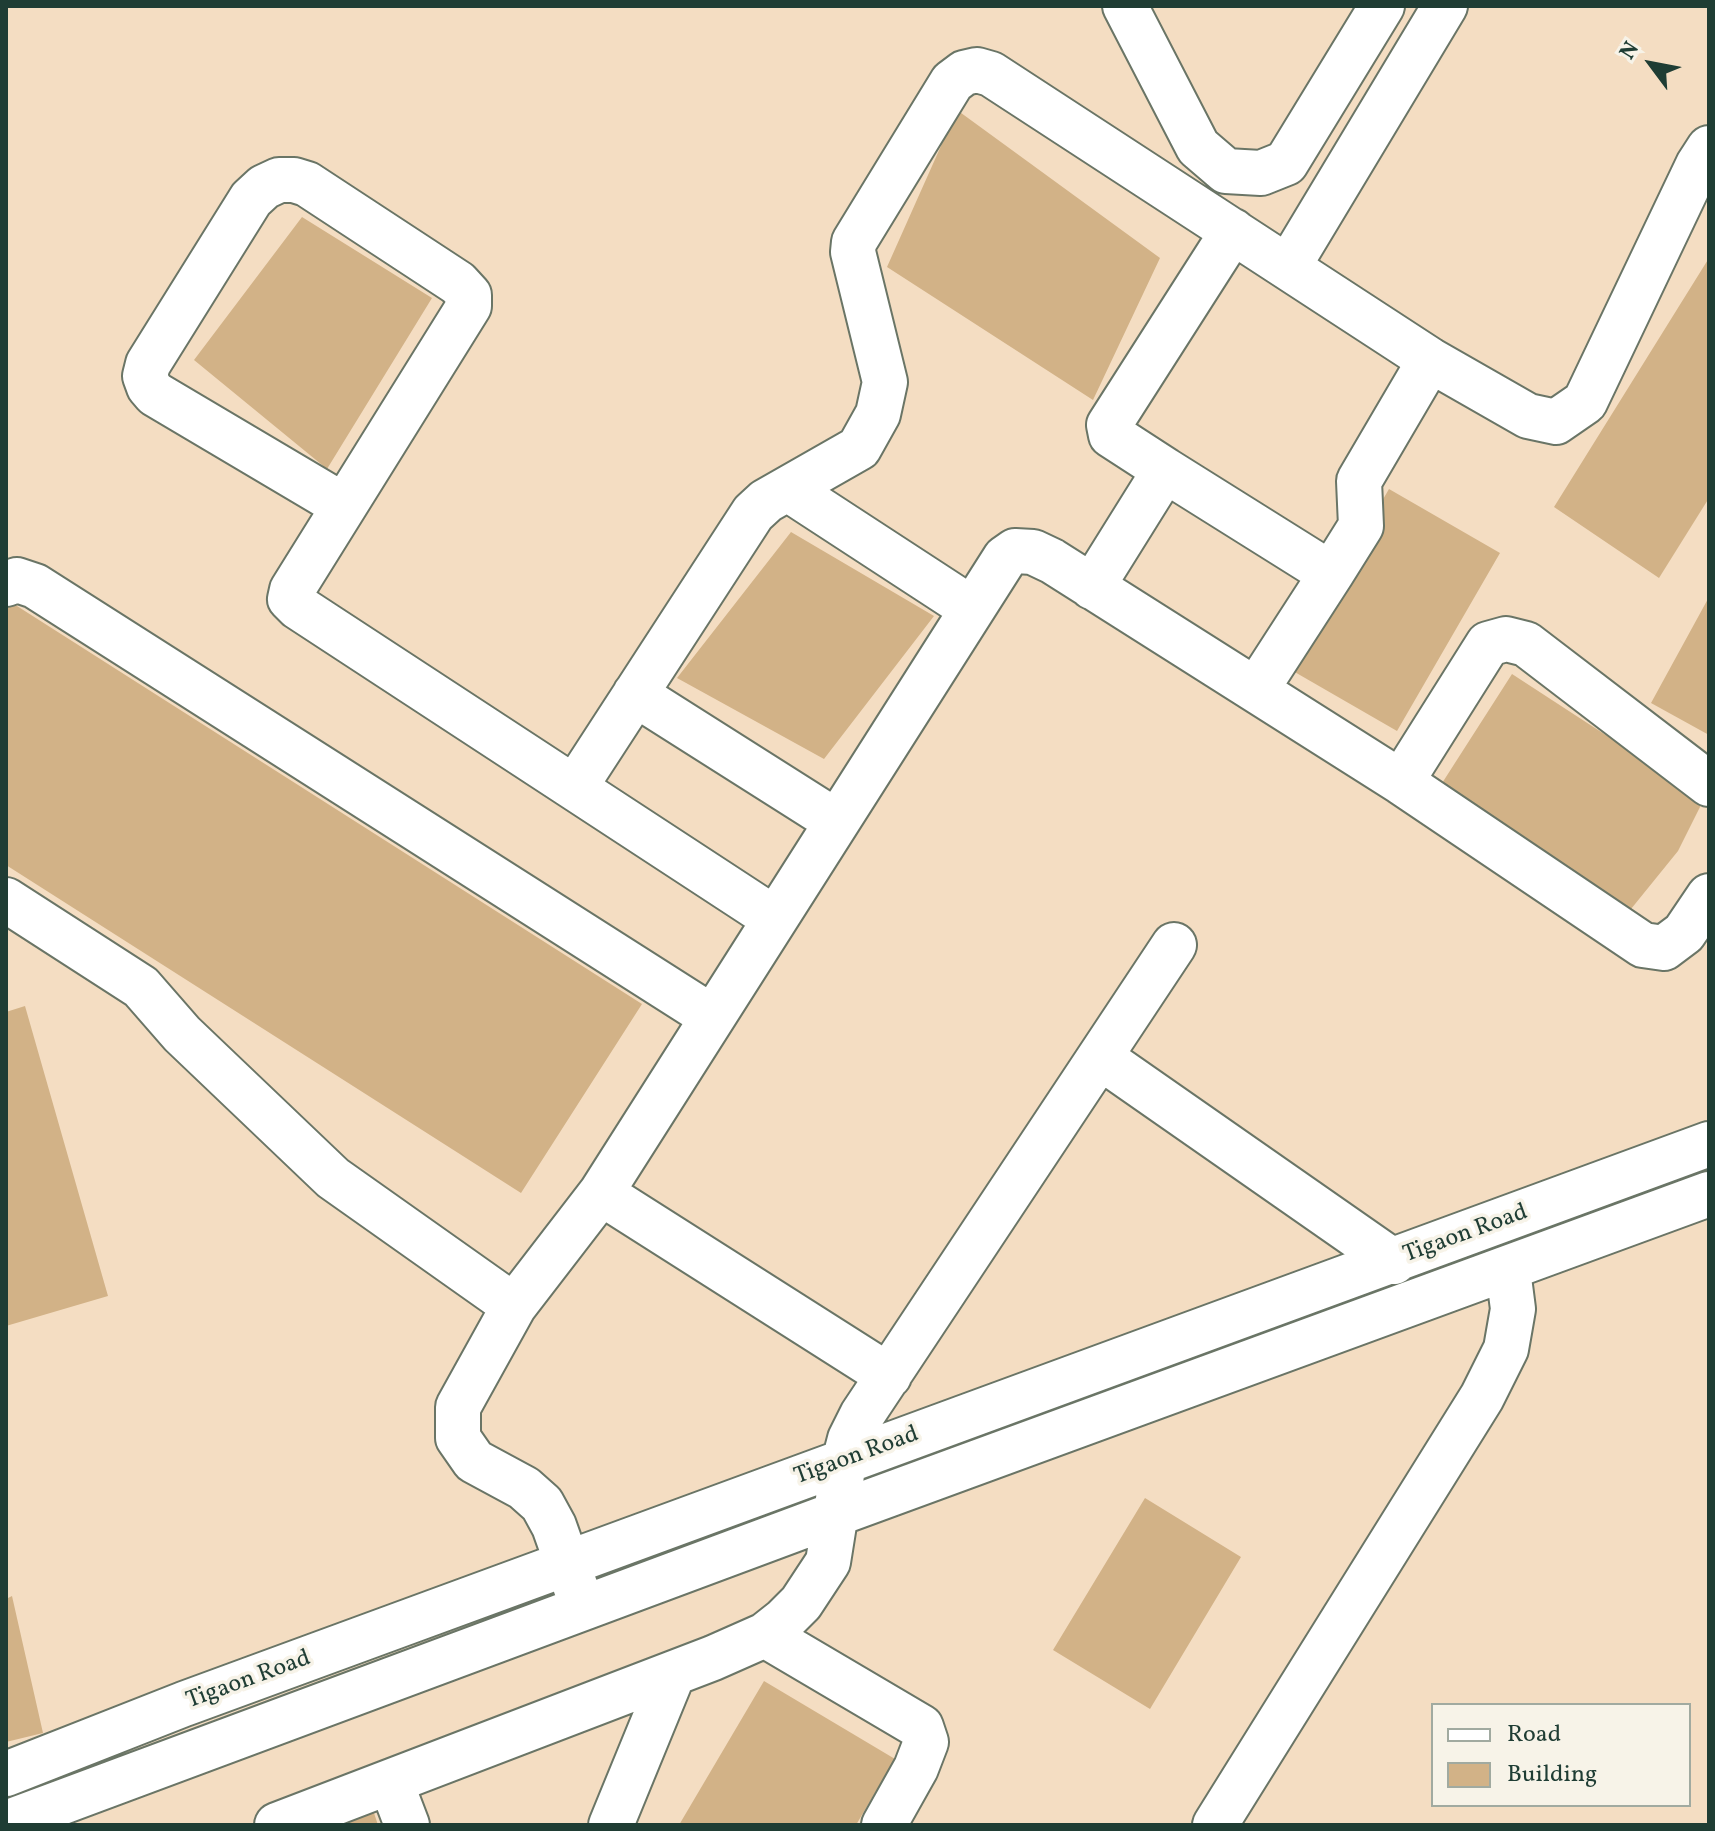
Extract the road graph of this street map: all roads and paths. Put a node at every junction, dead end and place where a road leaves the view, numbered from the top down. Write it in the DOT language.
graph roads {
  1 [pos="1125,6"];
  2 [pos="1382,6"];
  3 [pos="1445,6"];
  4 [pos="1709,148"];
  5 [pos="1233,231"];
  6 [pos="1288,267"];
  7 [pos="1430,360"];
  8 [pos="1165,470"];
  9 [pos="788,489"];
  10 [pos="344,506"];
  11 [pos="1331,574"];
  12 [pos="6,584"];
  13 [pos="1092,587"];
  14 [pos="972,609"];
  15 [pos="1256,690"];
  16 [pos="635,694"];
  17 [pos="1401,782"];
  18 [pos="1709,784"];
  19 [pos="575,787"];
  20 [pos="837,822"];
  21 [pos="1709,896"];
  22 [pos="6,900"];
  23 [pos="775,919"];
  24 [pos="1174,945"];
  25 [pos="712,1017"];
  26 [pos="1100,1057"];
  27 [pos="1709,1144"];
  28 [pos="601,1193"];
  29 [pos="1709,1194"];
  30 [pos="1394,1262"];
  31 [pos="1508,1270"];
  32 [pos="514,1306"];
  33 [pos="889,1376"];
  34 [pos="844,1462"];
  35 [pos="836,1514"];
  36 [pos="567,1564"];
  37 [pos="583,1608"];
  38 [pos="765,1635"];
  39 [pos="673,1674"];
  40 [pos="6,1774"];
  41 [pos="391,1783"];
  42 [pos="7,1823"];
  43 [pos="277,1825"];
  44 [pos="407,1825"];
  45 [pos="611,1825"];
  46 [pos="884,1825"];
  47 [pos="1215,1825"];
  1 -- 2 [label="street"];
  3 -- 6 [label="street"];
  4 -- 7 [label="street"];
  5 -- 6 [label="street"];
  5 -- 8 [label="street"];
  5 -- 9 [label="street"];
  6 -- 7 [label="street"];
  7 -- 11 [label="street"];
  8 -- 11 [label="street"];
  8 -- 13 [label="street"];
  9 -- 14 [label="street"];
  9 -- 16 [label="street"];
  10 -- 10 [label="street"];
  10 -- 19 [label="street"];
  11 -- 15 [label="street"];
  12 -- 25 [label="street"];
  13 -- 14 [label="street"];
  13 -- 15 [label="street"];
  14 -- 20 [label="street"];
  15 -- 17 [label="street"];
  16 -- 19 [label="street"];
  16 -- 20 [label="street"];
  17 -- 18 [label="street"];
  17 -- 21 [label="street"];
  19 -- 23 [label="street"];
  20 -- 23 [label="street"];
  22 -- 32 [label="street"];
  23 -- 25 [label="street"];
  24 -- 26 [label="street"];
  25 -- 28 [label="street"];
  26 -- 30 [label="street"];
  26 -- 33 [label="street"];
  27 -- 30 [label="street, Tigaon Road"];
  28 -- 32 [label="street"];
  28 -- 33 [label="street"];
  29 -- 31 [label="street, Tigaon Road"];
  30 -- 34 [label="street, Tigaon Road"];
  31 -- 35 [label="street, Tigaon Road"];
  31 -- 47 [label="street"];
  32 -- 36 [label="street"];
  33 -- 34 [label="street"];
  34 -- 35 [label="street"];
  34 -- 36 [label="street, Tigaon Road"];
  35 -- 37 [label="street, Tigaon Road"];
  35 -- 38 [label="street"];
  36 -- 37 [label="street"];
  36 -- 40 [label="street, Tigaon Road"];
  37 -- 42 [label="street, Tigaon Road"];
  38 -- 39 [label="street"];
  38 -- 46 [label="street"];
  39 -- 41 [label="street"];
  39 -- 45 [label="street"];
  41 -- 43 [label="street"];
  41 -- 44 [label="street"];
}
